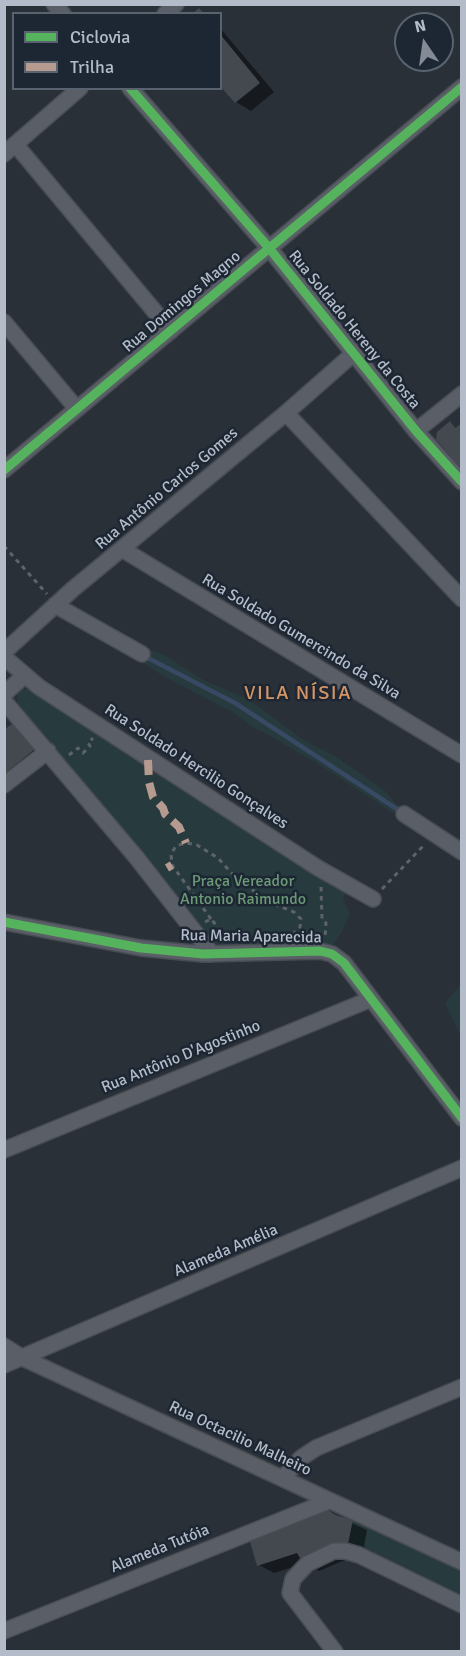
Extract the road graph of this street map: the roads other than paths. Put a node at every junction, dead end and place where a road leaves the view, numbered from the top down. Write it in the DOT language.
graph roads {
  1 [pos="462,87"];
  2 [pos="78,90"];
  3 [pos="132,90"];
  4 [pos="10,149"];
  5 [pos="270,248"];
  6 [pos="4,322"];
  7 [pos="171,331"];
  8 [pos="353,354"];
  9 [pos="462,394"];
  10 [pos="77,409"];
  11 [pos="286,413"];
  12 [pos="416,431"];
  13 [pos="4,470"];
  14 [pos="462,482"];
  15 [pos="122,549"];
  16 [pos="462,599"];
  17 [pos="55,605"];
  18 [pos="4,652"];
  19 [pos="141,654"];
  20 [pos="4,657"];
  21 [pos="24,676"];
  22 [pos="4,694"];
  23 [pos="4,700"];
  24 [pos="48,751"];
  25 [pos="462,755"];
  26 [pos="4,785"];
  27 [pos="404,814"];
  28 [pos="462,852"];
  29 [pos="373,899"];
  30 [pos="6,924"];
  31 [pos="212,954"];
  32 [pos="371,999"];
  33 [pos="462,1118"];
  34 [pos="4,1150"];
  35 [pos="462,1168"];
  36 [pos="4,1346"];
  37 [pos="23,1358"];
  38 [pos="4,1365"];
  39 [pos="462,1387"];
  40 [pos="283,1478"];
  41 [pos="329,1501"];
  42 [pos="462,1562"];
  43 [pos="462,1605"];
  44 [pos="4,1631"];
  45 [pos="335,1652"];
  1 -- 5 [label="street, Rua Domingos Magno"];
  2 -- 4 [label="street"];
  3 -- 5 [label="street, Rua Soldado Hereny da Costa"];
  4 -- 7 [label="street"];
  5 -- 7 [label="street, Rua Domingos Magno"];
  5 -- 8 [label="street, Rua Soldado Hereny da Costa"];
  6 -- 10 [label="street"];
  7 -- 10 [label="street, Rua Domingos Magno"];
  8 -- 11 [label="street, Rua Antônio Carlos Gomes"];
  8 -- 12 [label="street, Rua Soldado Hereny da Costa"];
  9 -- 12 [label="street"];
  10 -- 13 [label="street, Rua Domingos Magno"];
  11 -- 15 [label="street, Rua Antônio Carlos Gomes"];
  11 -- 16 [label="street"];
  12 -- 14 [label="street, Rua Soldado Hereny da Costa"];
  15 -- 17 [label="street, Rua Antônio Carlos Gomes"];
  15 -- 25 [label="street, Rua Soldado Gumercindo da Silva"];
  17 -- 18 [label="street, Rua Antônio Carlos Gomes"];
  17 -- 19 [label="street"];
  20 -- 21 [label="street, Rua Soldado Hercilio Gonçalves"];
  21 -- 22 [label="street"];
  21 -- 29 [label="street, Rua Soldado Hercilio Gonçalves"];
  23 -- 24 [label="street"];
  24 -- 26 [label="street"];
  24 -- 31 [label="street"];
  27 -- 28 [label="street"];
  30 -- 31 [label="street, Rua Maria Aparecida"];
  31 -- 32 [label="street, Rua Maria Aparecida"];
  32 -- 33 [label="street, Rua Maria Aparecida"];
  32 -- 34 [label="street, Rua Antônio D'Agostinho"];
  35 -- 37 [label="street, Alameda Amélia"];
  36 -- 37 [label="street, Rua Octacilio Malheiro"];
  37 -- 38 [label="street, Alameda Amélia"];
  37 -- 40 [label="street, Rua Octacilio Malheiro"];
  39 -- 40 [label="street"];
  40 -- 41 [label="street, Rua Octacilio Malheiro"];
  41 -- 42 [label="street, Rua Octacilio Malheiro"];
  41 -- 44 [label="street, Alameda Tutóia"];
  43 -- 45 [label="street"];
}
